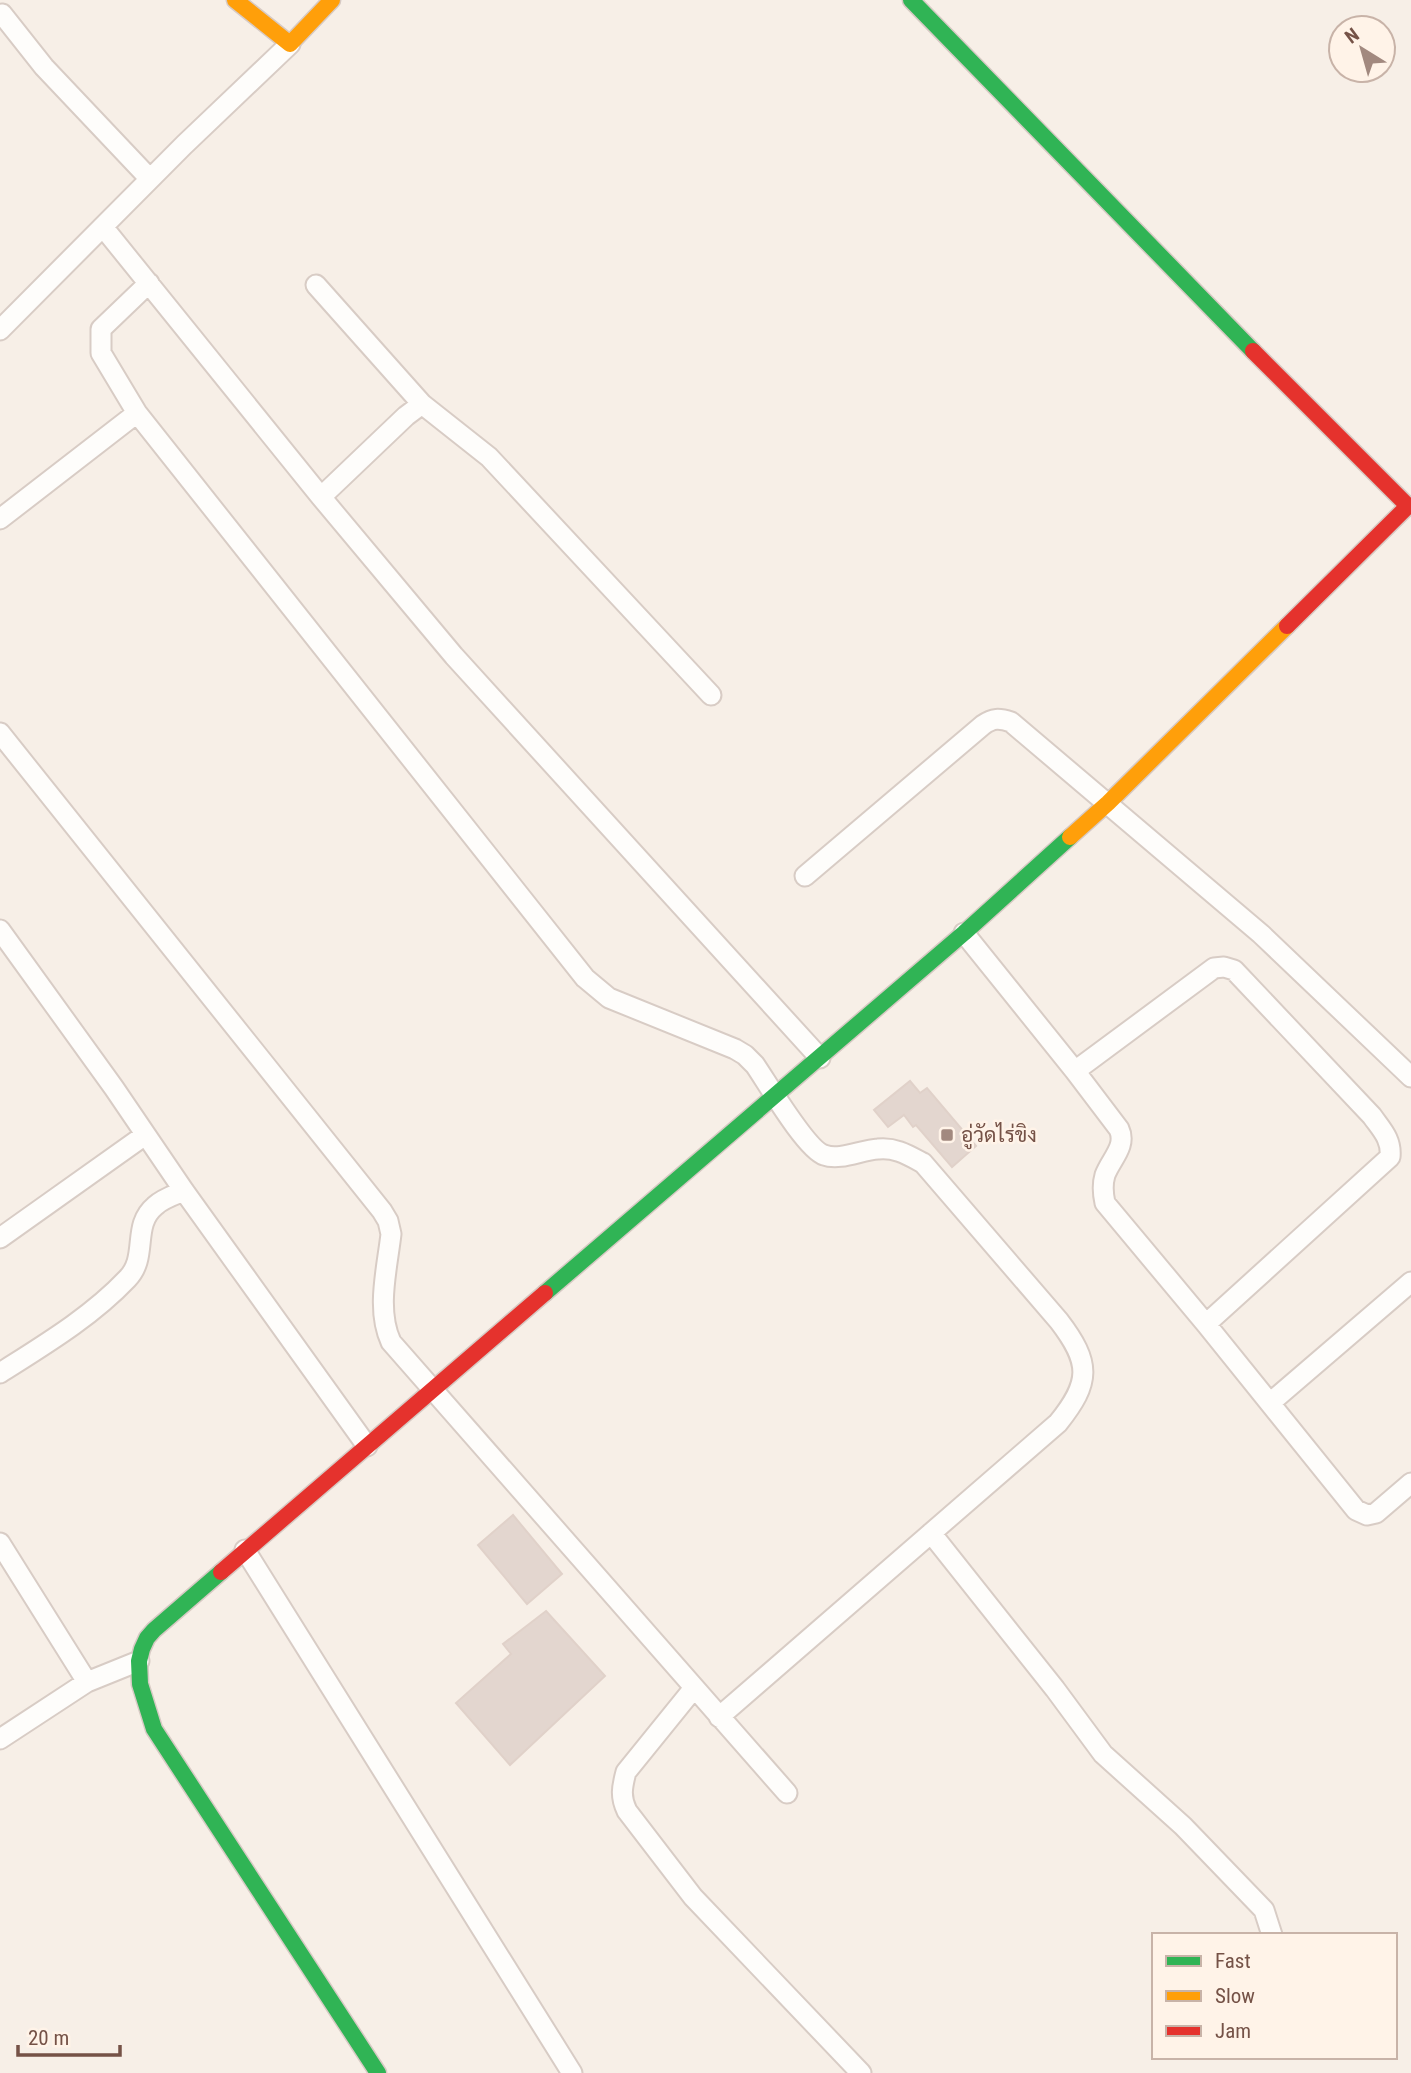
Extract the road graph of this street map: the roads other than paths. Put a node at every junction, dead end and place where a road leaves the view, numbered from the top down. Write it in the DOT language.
graph roads {
  1 [pos="235,0"];
  2 [pos="332,0"];
  3 [pos="911,0"];
  4 [pos="2,14"];
  5 [pos="290,44"];
  6 [pos="150,179"];
  7 [pos="103,227"];
  8 [pos="149,283"];
  9 [pos="316,285"];
  10 [pos="0,330"];
  11 [pos="422,404"];
  12 [pos="137,413"];
  13 [pos="321,497"];
  14 [pos="1409,508"];
  15 [pos="0,519"];
  16 [pos="711,695"];
  17 [pos="0,733"];
  18 [pos="1113,798"];
  19 [pos="805,876"];
  20 [pos="0,930"];
  21 [pos="964,933"];
  22 [pos="820,1058"];
  23 [pos="1075,1071"];
  24 [pos="1411,1077"];
  25 [pos="776,1096"];
  26 [pos="145,1135"];
  27 [pos="184,1191"];
  28 [pos="0,1238"];
  29 [pos="1411,1282"];
  30 [pos="1206,1324"];
  31 [pos="0,1373"];
  32 [pos="432,1390"];
  33 [pos="1270,1403"];
  34 [pos="367,1446"];
  35 [pos="1411,1483"];
  36 [pos="931,1534"];
  37 [pos="0,1543"];
  38 [pos="245,1550"];
  39 [pos="139,1661"];
  40 [pos="87,1682"];
  41 [pos="694,1688"];
  42 [pos="719,1717"];
  43 [pos="0,1739"];
  44 [pos="787,1793"];
  45 [pos="1271,1933"];
  46 [pos="378,2073"];
  47 [pos="572,2073"];
  48 [pos="861,2073"];
  1 -- 5 [label="street"];
  2 -- 5 [label="street"];
  3 -- 14 [label="street"];
  4 -- 6 [label="lane"];
  5 -- 6 [label="lane"];
  6 -- 7 [label="lane"];
  7 -- 8 [label="lane"];
  7 -- 10 [label="lane"];
  8 -- 12 [label="lane"];
  8 -- 13 [label="lane"];
  9 -- 11 [label="lane"];
  11 -- 13 [label="lane"];
  11 -- 16 [label="lane"];
  12 -- 15 [label="lane"];
  12 -- 25 [label="lane"];
  13 -- 22 [label="lane"];
  14 -- 18 [label="street"];
  17 -- 32 [label="lane"];
  18 -- 19 [label="lane"];
  18 -- 21 [label="street"];
  18 -- 24 [label="lane"];
  20 -- 26 [label="lane"];
  21 -- 22 [label="street"];
  21 -- 23 [label="lane"];
  22 -- 25 [label="street"];
  23 -- 30 [label="lane"];
  23 -- 30 [label="lane"];
  25 -- 32 [label="street"];
  25 -- 36 [label="lane"];
  26 -- 27 [label="lane"];
  26 -- 28 [label="lane"];
  27 -- 31 [label="lane"];
  27 -- 34 [label="lane"];
  29 -- 33 [label="lane"];
  30 -- 33 [label="lane"];
  32 -- 34 [label="street"];
  32 -- 41 [label="lane"];
  33 -- 35 [label="lane"];
  34 -- 38 [label="street"];
  36 -- 42 [label="lane"];
  36 -- 45 [label="lane"];
  37 -- 40 [label="lane"];
  38 -- 39 [label="street"];
  38 -- 47 [label="lane"];
  39 -- 40 [label="lane"];
  39 -- 46 [label="street"];
  40 -- 43 [label="lane"];
  41 -- 42 [label="lane"];
  41 -- 48 [label="lane"];
  42 -- 44 [label="lane"];
}
